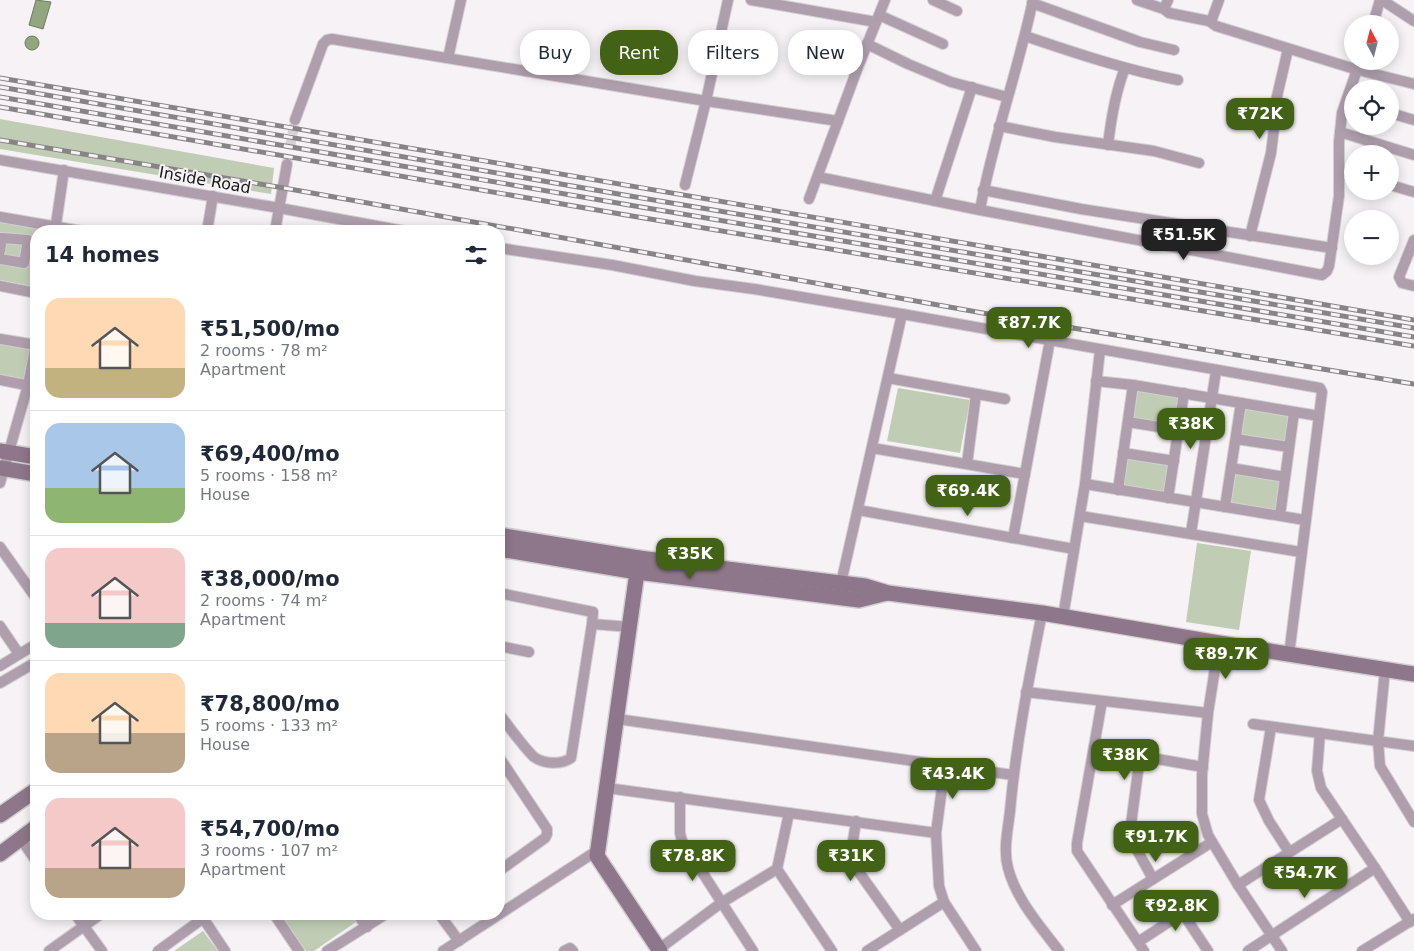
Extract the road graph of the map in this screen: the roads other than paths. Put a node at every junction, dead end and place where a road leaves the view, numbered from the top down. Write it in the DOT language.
graph roads {
  1 [pos="461,0"];
  2 [pos="728,0"];
  3 [pos="750,0"];
  4 [pos="886,0"];
  5 [pos="933,0"];
  6 [pos="1137,0"];
  7 [pos="1220,0"];
  8 [pos="1381,0"];
  9 [pos="1032,2"];
  10 [pos="1166,4"];
  11 [pos="957,11"];
  12 [pos="1376,15"];
  13 [pos="878,18"];
  14 [pos="1209,21"];
  15 [pos="1414,21"];
  16 [pos="1025,36"];
  17 [pos="867,44"];
  18 [pos="943,44"];
  19 [pos="1288,49"];
  20 [pos="1174,50"];
  21 [pos="448,58"];
  22 [pos="1344,62"];
  23 [pos="1125,68"];
  24 [pos="1371,70"];
  25 [pos="1178,80"];
  26 [pos="1414,84"];
  27 [pos="972,87"];
  28 [pos="1007,96"];
  29 [pos="706,101"];
  30 [pos="1399,116"];
  31 [pos="1344,118"];
  32 [pos="294,120"];
  33 [pos="1414,120"];
  34 [pos="838,121"];
  35 [pos="1000,126"];
  36 [pos="1340,132"];
  37 [pos="1108,146"];
  38 [pos="1414,155"];
  39 [pos="0,160"];
  40 [pos="1199,163"];
  41 [pos="287,164"];
  42 [pos="64,170"];
  43 [pos="1340,170"];
  44 [pos="1344,171"];
  45 [pos="818,177"];
  46 [pos="684,185"];
  47 [pos="1399,188"];
  48 [pos="983,190"];
  49 [pos="1414,192"];
  50 [pos="213,196"];
  51 [pos="809,199"];
  52 [pos="935,201"];
  53 [pos="279,208"];
  54 [pos="980,210"];
  55 [pos="0,217"];
  56 [pos="37,225"];
  57 [pos="56,225"];
  58 [pos="208,225"];
  59 [pos="276,225"];
  60 [pos="371,225"];
  61 [pos="1250,236"];
  62 [pos="1414,240"];
  63 [pos="1332,248"];
  64 [pos="505,249"];
  65 [pos="0,251"];
  66 [pos="0,259"];
  67 [pos="0,286"];
  68 [pos="1414,286"];
  69 [pos="30,292"];
  70 [pos="902,314"];
  71 [pos="0,339"];
  72 [pos="1050,340"];
  73 [pos="30,344"];
  74 [pos="1100,350"];
  75 [pos="1216,370"];
  76 [pos="888,378"];
  77 [pos="0,380"];
  78 [pos="1096,381"];
  79 [pos="1134,385"];
  80 [pos="30,386"];
  81 [pos="30,391"];
  82 [pos="976,394"];
  83 [pos="1184,394"];
  84 [pos="1211,398"];
  85 [pos="1006,399"];
  86 [pos="1241,403"];
  87 [pos="1294,412"];
  88 [pos="1319,416"];
  89 [pos="1128,422"];
  90 [pos="1178,430"];
  91 [pos="1236,439"];
  92 [pos="1289,447"];
  93 [pos="872,448"];
  94 [pos="4,451"];
  95 [pos="1124,453"];
  96 [pos="30,456"];
  97 [pos="1174,461"];
  98 [pos="967,464"];
  99 [pos="1231,468"];
  100 [pos="1,473"];
  101 [pos="30,474"];
  102 [pos="1025,474"];
  103 [pos="1285,477"];
  104 [pos="1085,484"];
  105 [pos="1118,490"];
  106 [pos="1168,498"];
  107 [pos="1196,502"];
  108 [pos="1225,507"];
  109 [pos="858,510"];
  110 [pos="1080,516"];
  111 [pos="1280,516"];
  112 [pos="1305,520"];
  113 [pos="1191,533"];
  114 [pos="505,536"];
  115 [pos="1013,538"];
  116 [pos="0,547"];
  117 [pos="1074,549"];
  118 [pos="505,550"];
  119 [pos="1301,552"];
  120 [pos="638,565"];
  121 [pos="841,584"];
  122 [pos="30,590"];
  123 [pos="888,593"];
  124 [pos="505,594"];
  125 [pos="1042,612"];
  126 [pos="1063,617"];
  127 [pos="592,624"];
  128 [pos="0,626"];
  129 [pos="630,627"];
  130 [pos="1219,644"];
  131 [pos="505,647"];
  132 [pos="30,648"];
  133 [pos="529,652"];
  134 [pos="19,654"];
  135 [pos="1289,655"];
  136 [pos="0,666"];
  137 [pos="30,666"];
  138 [pos="1384,670"];
  139 [pos="1414,674"];
  140 [pos="0,684"];
  141 [pos="1026,692"];
  142 [pos="1102,701"];
  143 [pos="1208,713"];
  144 [pos="617,719"];
  145 [pos="505,721"];
  146 [pos="1253,724"];
  147 [pos="1271,727"];
  148 [pos="1320,733"];
  149 [pos="1378,742"];
  150 [pos="1414,746"];
  151 [pos="505,765"];
  152 [pos="945,765"];
  153 [pos="1203,768"];
  154 [pos="1013,775"];
  155 [pos="607,788"];
  156 [pos="30,794"];
  157 [pos="680,797"];
  158 [pos="789,812"];
  159 [pos="0,815"];
  160 [pos="1342,819"];
  161 [pos="856,821"];
  162 [pos="1414,822"];
  163 [pos="30,832"];
  164 [pos="936,832"];
  165 [pos="20,839"];
  166 [pos="1212,842"];
  167 [pos="598,850"];
  168 [pos="1289,852"];
  169 [pos="30,853"];
  170 [pos="0,854"];
  171 [pos="505,867"];
  172 [pos="1376,868"];
  173 [pos="777,869"];
  174 [pos="1153,879"];
  175 [pos="1238,885"];
  176 [pos="944,902"];
  177 [pos="721,903"];
  178 [pos="1112,905"];
  179 [pos="505,910"];
  180 [pos="80,920"];
  181 [pos="92,920"];
  182 [pos="201,920"];
  183 [pos="208,920"];
  184 [pos="278,920"];
  185 [pos="361,920"];
  186 [pos="377,920"];
  187 [pos="443,920"];
  188 [pos="490,920"];
  189 [pos="1412,920"];
  190 [pos="84,926"];
  191 [pos="366,927"];
  192 [pos="900,930"];
  193 [pos="1271,936"];
  194 [pos="458,941"];
  195 [pos="1141,947"];
  196 [pos="660,950"];
  197 [pos="49,951"];
  198 [pos="102,951"];
  199 [pos="158,951"];
  200 [pos="225,951"];
  201 [pos="299,951"];
  202 [pos="327,951"];
  203 [pos="442,951"];
  204 [pos="564,951"];
  205 [pos="573,951"];
  206 [pos="754,951"];
  207 [pos="832,951"];
  208 [pos="867,951"];
  209 [pos="976,951"];
  210 [pos="1060,951"];
  211 [pos="1208,951"];
  212 [pos="1248,951"];
  213 [pos="1282,951"];
  214 [pos="1362,951"];
  1 -- 21 [label="street"];
  2 -- 29 [label="street"];
  3 -- 13 [label="street"];
  4 -- 13 [label="street"];
  5 -- 11 [label="street"];
  6 -- 10 [label="street"];
  7 -- 14 [label="street"];
  8 -- 12 [label="street"];
  8 -- 15 [label="street"];
  9 -- 16 [label="street"];
  9 -- 20 [label="street"];
  10 -- 14 [label="street"];
  13 -- 17 [label="street"];
  13 -- 18 [label="street"];
  14 -- 19 [label="street"];
  16 -- 23 [label="street"];
  16 -- 28 [label="street"];
  17 -- 27 [label="street"];
  17 -- 34 [label="street"];
  19 -- 22 [label="street"];
  19 -- 61 [label="street"];
  21 -- 29 [label="street"];
  21 -- 32 [label="street"];
  23 -- 25 [label="street"];
  23 -- 37 [label="street"];
  24 -- 26 [label="street"];
  27 -- 28 [label="street"];
  27 -- 52 [label="street"];
  28 -- 35 [label="street"];
  29 -- 34 [label="street"];
  29 -- 46 [label="street"];
  30 -- 33 [label="street"];
  31 -- 36 [label="street"];
  34 -- 45 [label="street"];
  35 -- 37 [label="street"];
  35 -- 48 [label="street"];
  36 -- 38 [label="street"];
  36 -- 43 [label="street"];
  37 -- 40 [label="street"];
  39 -- 42 [label="street, Inside Road"];
  41 -- 53 [label="street"];
  42 -- 50 [label="street, Inside Road"];
  42 -- 57 [label="street"];
  43 -- 44 [label="street"];
  43 -- 63 [label="street"];
  45 -- 51 [label="street"];
  45 -- 52 [label="street"];
  47 -- 49 [label="street"];
  48 -- 54 [label="street"];
  48 -- 61 [label="street"];
  50 -- 53 [label="street, Inside Road"];
  50 -- 58 [label="street"];
  52 -- 54 [label="street"];
  53 -- 59 [label="street"];
  53 -- 60 [label="street, Inside Road"];
  54 -- 63 [label="street"];
  55 -- 56 [label="street"];
  61 -- 63 [label="street"];
  62 -- 68 [label="street"];
  64 -- 70 [label="street"];
  65 -- 66 [label="street"];
  67 -- 69 [label="street"];
  70 -- 72 [label="street"];
  70 -- 76 [label="street"];
  71 -- 73 [label="street"];
  72 -- 74 [label="street"];
  72 -- 102 [label="street"];
  74 -- 75 [label="street"];
  74 -- 78 [label="street"];
  75 -- 84 [label="street"];
  75 -- 88 [label="street"];
  76 -- 82 [label="street"];
  76 -- 93 [label="street"];
  77 -- 80 [label="street"];
  78 -- 79 [label="street"];
  78 -- 104 [label="street"];
  79 -- 83 [label="street"];
  79 -- 89 [label="street"];
  81 -- 94 [label="street"];
  82 -- 85 [label="street"];
  82 -- 98 [label="street"];
  83 -- 84 [label="street"];
  83 -- 90 [label="street"];
  84 -- 86 [label="street"];
  84 -- 107 [label="street"];
  86 -- 87 [label="street"];
  86 -- 91 [label="street"];
  87 -- 88 [label="street"];
  87 -- 92 [label="street"];
  88 -- 112 [label="street"];
  89 -- 90 [label="street"];
  89 -- 95 [label="street"];
  90 -- 97 [label="street"];
  91 -- 92 [label="street"];
  91 -- 99 [label="street"];
  92 -- 103 [label="street"];
  93 -- 98 [label="street"];
  93 -- 109 [label="street"];
  94 -- 96 [label="street"];
  94 -- 100 [label="street"];
  95 -- 97 [label="street"];
  95 -- 105 [label="street"];
  97 -- 106 [label="street"];
  98 -- 102 [label="street"];
  99 -- 103 [label="street"];
  99 -- 108 [label="street"];
  100 -- 101 [label="street"];
  102 -- 115 [label="street"];
  103 -- 111 [label="street"];
  104 -- 105 [label="street"];
  104 -- 110 [label="street"];
  105 -- 106 [label="street"];
  106 -- 107 [label="street"];
  107 -- 108 [label="street"];
  107 -- 113 [label="street"];
  108 -- 111 [label="street"];
  109 -- 115 [label="street"];
  109 -- 121 [label="street"];
  110 -- 113 [label="street"];
  110 -- 117 [label="street"];
  111 -- 112 [label="street"];
  112 -- 119 [label="street"];
  113 -- 119 [label="street"];
  114 -- 120 [label="street"];
  115 -- 117 [label="street"];
  116 -- 122 [label="street"];
  117 -- 126 [label="street"];
  118 -- 120 [label="street"];
  119 -- 135 [label="street"];
  120 -- 121 [label="street"];
  120 -- 123 [label="street"];
  120 -- 129 [label="street"];
  121 -- 123 [label="street"];
  123 -- 125 [label="street"];
  124 -- 127 [label="street"];
  125 -- 126 [label="street"];
  125 -- 141 [label="street"];
  126 -- 130 [label="street"];
  127 -- 129 [label="street"];
  127 -- 145 [label="street"];
  128 -- 134 [label="street"];
  129 -- 144 [label="street"];
  130 -- 135 [label="street"];
  130 -- 143 [label="street"];
  131 -- 133 [label="street"];
  132 -- 134 [label="street"];
  134 -- 136 [label="street"];
  135 -- 138 [label="street"];
  137 -- 140 [label="street"];
  138 -- 139 [label="street"];
  138 -- 149 [label="street"];
  141 -- 142 [label="street"];
  141 -- 154 [label="street"];
  142 -- 143 [label="street"];
  142 -- 178 [label="street"];
  143 -- 153 [label="street"];
  144 -- 152 [label="street"];
  144 -- 155 [label="street"];
  146 -- 147 [label="street"];
  147 -- 148 [label="street"];
  147 -- 168 [label="street"];
  148 -- 149 [label="street"];
  148 -- 160 [label="street"];
  149 -- 150 [label="street"];
  149 -- 162 [label="street"];
  151 -- 171 [label="street"];
  152 -- 154 [label="street"];
  152 -- 164 [label="street"];
  153 -- 166 [label="street"];
  153 -- 174 [label="street"];
  154 -- 210 [label="street"];
  155 -- 157 [label="street"];
  155 -- 167 [label="street"];
  156 -- 159 [label="street"];
  157 -- 158 [label="street"];
  157 -- 177 [label="street"];
  158 -- 161 [label="street"];
  158 -- 173 [label="street"];
  160 -- 168 [label="street"];
  160 -- 172 [label="street"];
  161 -- 164 [label="street"];
  161 -- 192 [label="street"];
  163 -- 165 [label="street"];
  164 -- 176 [label="street"];
  165 -- 169 [label="street"];
  165 -- 170 [label="street"];
  166 -- 174 [label="street"];
  166 -- 175 [label="street"];
  167 -- 179 [label="street"];
  167 -- 196 [label="street"];
  168 -- 175 [label="street"];
  172 -- 189 [label="street"];
  172 -- 193 [label="street"];
  173 -- 177 [label="street"];
  173 -- 207 [label="street"];
  174 -- 178 [label="street"];
  175 -- 193 [label="street"];
  176 -- 192 [label="street"];
  176 -- 209 [label="street"];
  177 -- 196 [label="street"];
  177 -- 206 [label="street"];
  178 -- 195 [label="street"];
  180 -- 190 [label="street"];
  181 -- 190 [label="street"];
  182 -- 199 [label="street"];
  183 -- 200 [label="street"];
  184 -- 201 [label="street"];
  185 -- 191 [label="street"];
  186 -- 191 [label="street"];
  187 -- 194 [label="street"];
  188 -- 194 [label="street"];
  189 -- 214 [label="street"];
  190 -- 197 [label="street"];
  190 -- 198 [label="street"];
  191 -- 202 [label="street"];
  192 -- 208 [label="street"];
  193 -- 212 [label="street"];
  193 -- 213 [label="street"];
  194 -- 203 [label="street"];
  195 -- 211 [label="street"];
  204 -- 205 [label="street"];
}
